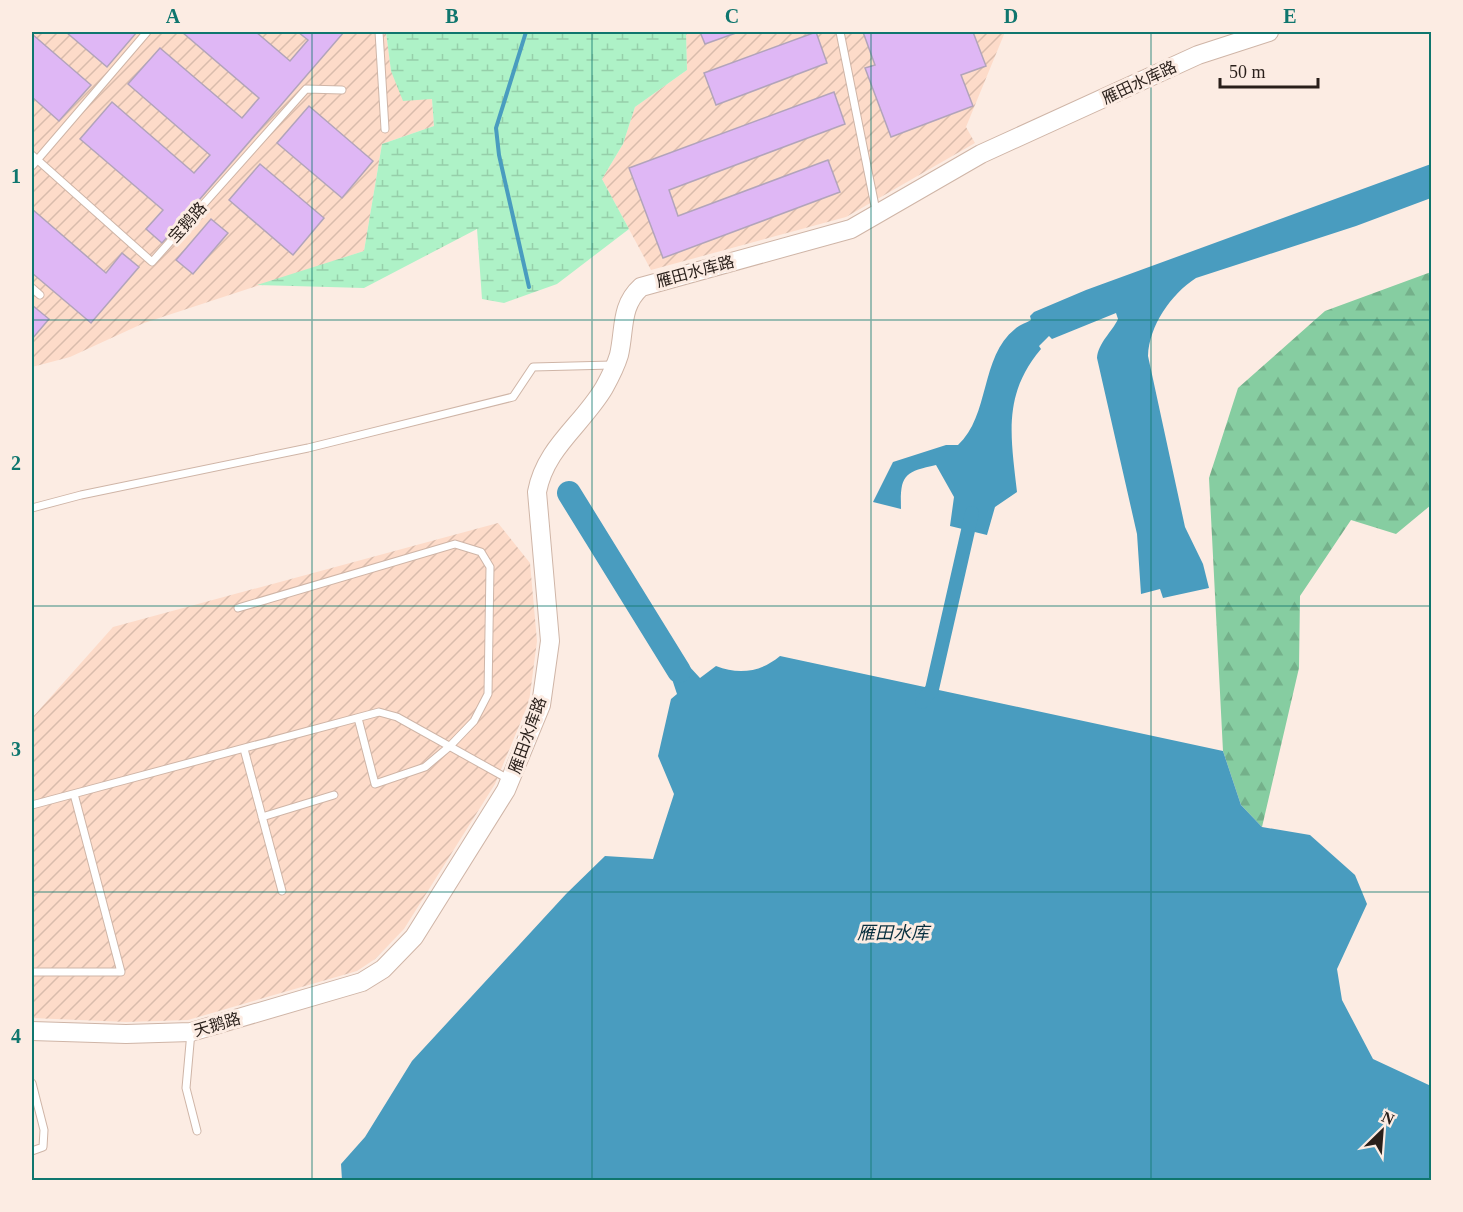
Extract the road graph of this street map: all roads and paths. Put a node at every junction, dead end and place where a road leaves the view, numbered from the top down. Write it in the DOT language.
graph roads {
  1 [pos="147,32"];
  2 [pos="379,32"];
  3 [pos="840,32"];
  4 [pos="1269,32"];
  5 [pos="342,90"];
  6 [pos="385,129"];
  7 [pos="33,160"];
  8 [pos="876,214"];
  9 [pos="32,288"];
  10 [pos="40,295"];
  11 [pos="615,365"];
  12 [pos="32,508"];
  13 [pos="238,608"];
  14 [pos="358,718"];
  15 [pos="450,746"];
  16 [pos="244,748"];
  17 [pos="510,780"];
  18 [pos="74,794"];
  19 [pos="334,795"];
  20 [pos="32,805"];
  21 [pos="262,818"];
  22 [pos="282,891"];
  23 [pos="32,972"];
  24 [pos="362,982"];
  25 [pos="32,1031"];
  26 [pos="190,1032"];
  27 [pos="32,1083"];
  28 [pos="197,1131"];
  29 [pos="32,1151"];
  1 -- 7 [label="lane"];
  2 -- 6 [label="lane"];
  3 -- 8 [label="lane"];
  4 -- 8 [label="main road, 雁田水库路"];
  5 -- 7 [label="lane, 宝鹅路"];
  8 -- 11 [label="main road, 雁田水库路"];
  9 -- 10 [label="lane"];
  11 -- 12 [label="lane"];
  11 -- 17 [label="main road, 雁田水库路"];
  13 -- 15 [label="lane"];
  14 -- 15 [label="lane"];
  14 -- 15 [label="lane"];
  14 -- 16 [label="lane"];
  15 -- 17 [label="lane"];
  16 -- 18 [label="lane"];
  16 -- 21 [label="lane"];
  17 -- 24 [label="main road, 雁田水库路"];
  18 -- 20 [label="lane"];
  18 -- 23 [label="lane"];
  19 -- 21 [label="lane"];
  21 -- 22 [label="lane"];
  24 -- 26 [label="main road, 天鹅路"];
  25 -- 26 [label="main road, 天鹅路"];
  26 -- 28 [label="lane"];
  27 -- 29 [label="lane"];
}
